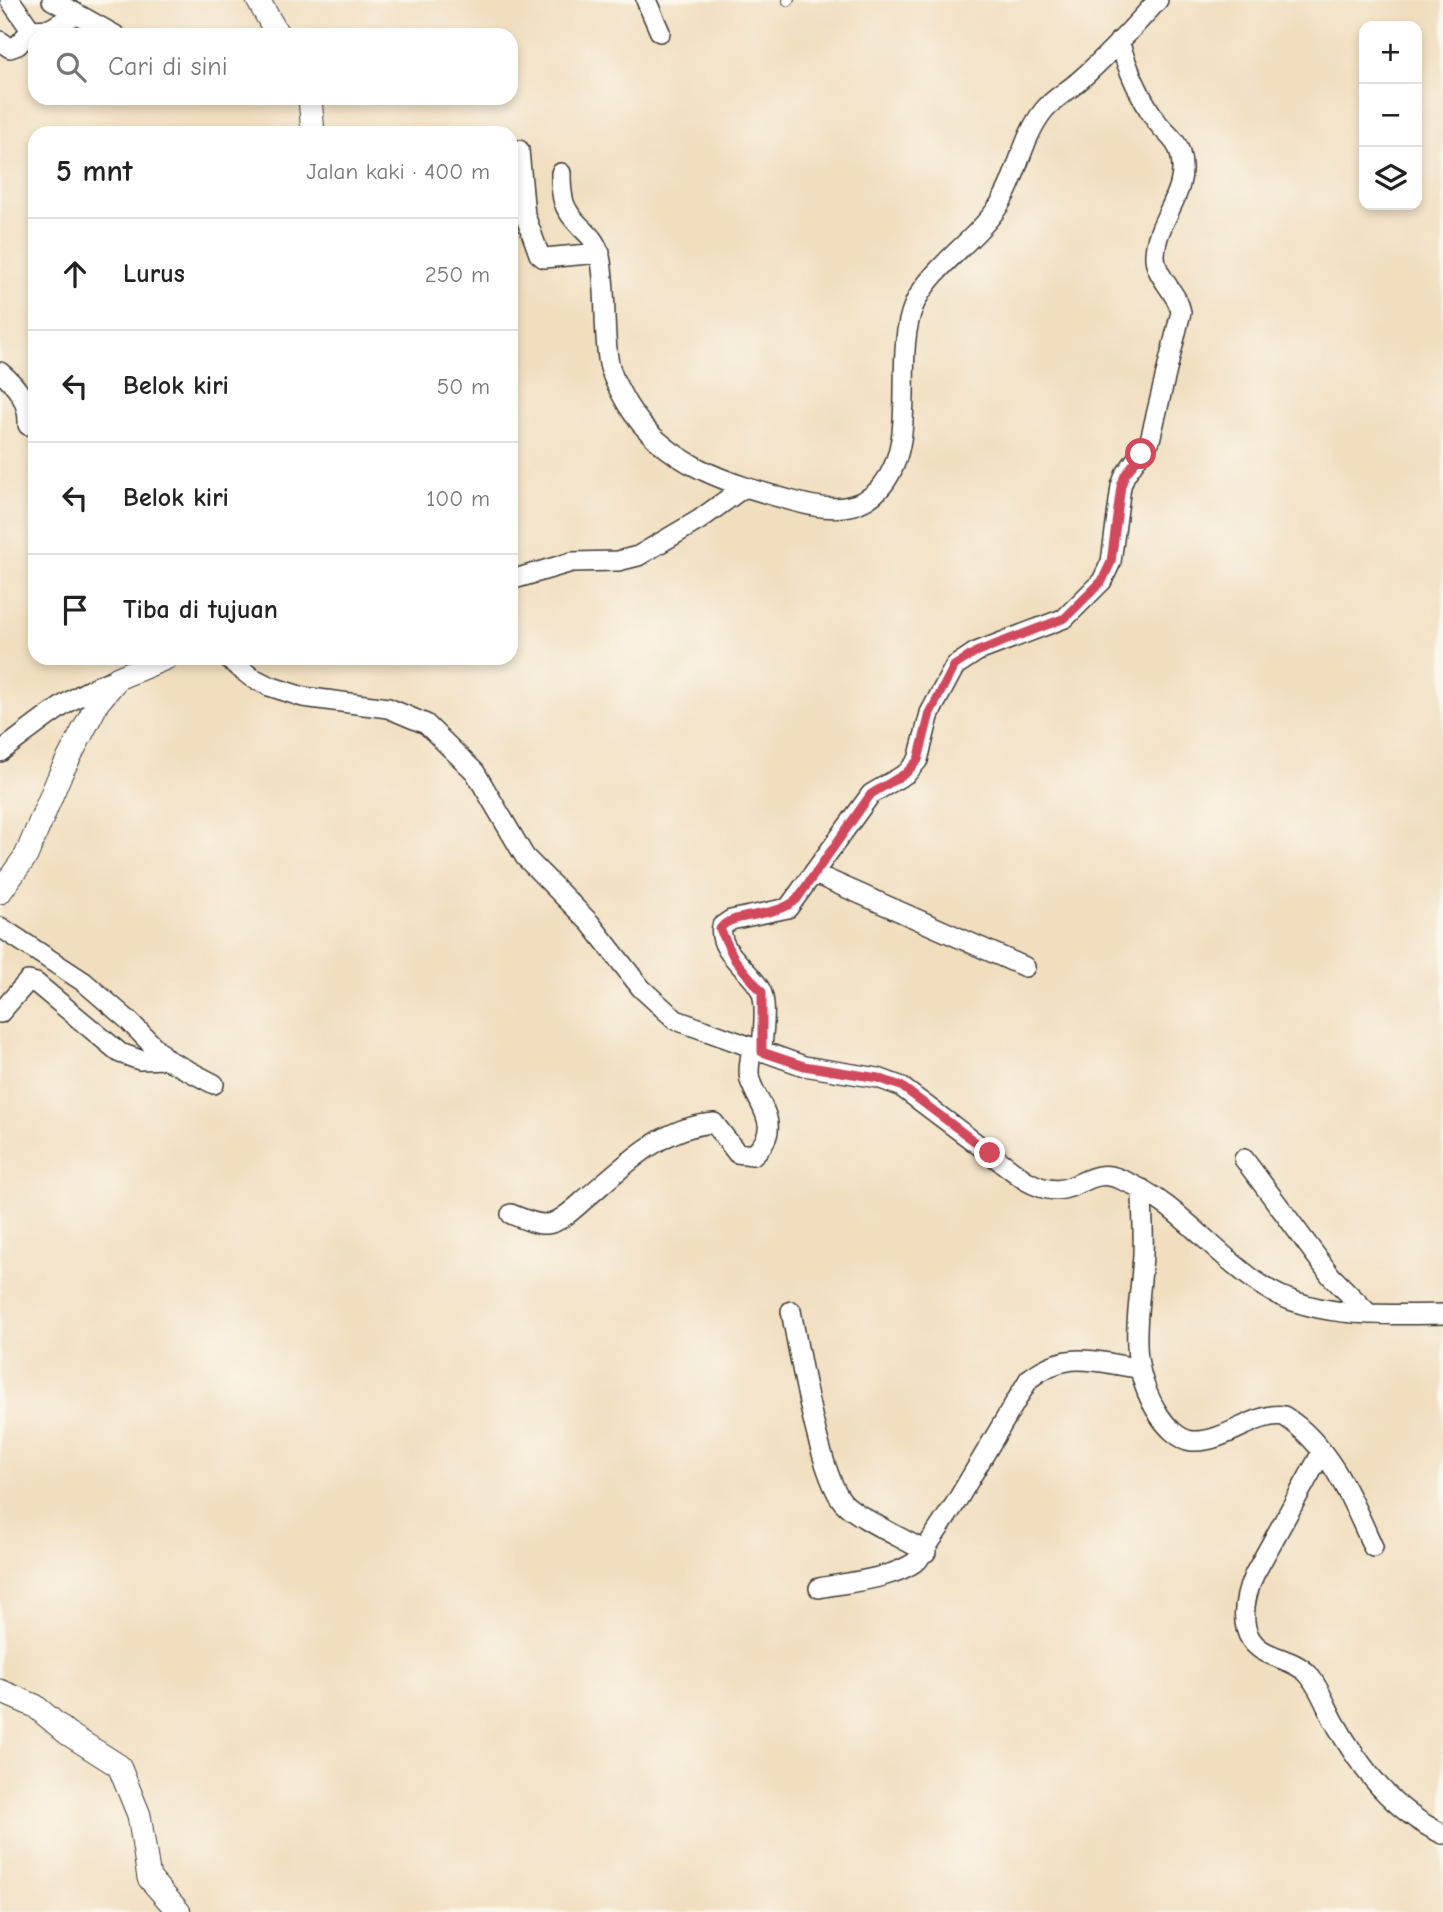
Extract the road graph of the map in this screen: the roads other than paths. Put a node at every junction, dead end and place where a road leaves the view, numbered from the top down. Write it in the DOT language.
graph roads {
  1 [pos="10,0"];
  2 [pos="52,0"];
  3 [pos="258,0"];
  4 [pos="646,0"];
  5 [pos="1158,0"];
  6 [pos="75,15"];
  7 [pos="30,28"];
  8 [pos="52,28"];
  9 [pos="101,28"];
  10 [pos="269,28"];
  11 [pos="660,32"];
  12 [pos="28,33"];
  13 [pos="0,41"];
  14 [pos="1119,41"];
  15 [pos="311,105"];
  16 [pos="312,126"];
  17 [pos="519,150"];
  18 [pos="561,173"];
  19 [pos="600,253"];
  20 [pos="0,372"];
  21 [pos="28,408"];
  22 [pos="743,488"];
  23 [pos="518,578"];
  24 [pos="149,665"];
  25 [pos="235,665"];
  26 [pos="118,678"];
  27 [pos="0,752"];
  28 [pos="815,874"];
  29 [pos="0,892"];
  30 [pos="0,927"];
  31 [pos="1025,967"];
  32 [pos="0,1013"];
  33 [pos="757,1050"];
  34 [pos="166,1059"];
  35 [pos="214,1084"];
  36 [pos="1244,1159"];
  37 [pos="1142,1189"];
  38 [pos="510,1214"];
  39 [pos="791,1311"];
  40 [pos="1369,1314"];
  41 [pos="1443,1314"];
  42 [pos="1138,1368"];
  43 [pos="1322,1452"];
  44 [pos="1373,1547"];
  45 [pos="926,1552"];
  46 [pos="819,1588"];
  47 [pos="0,1691"];
  48 [pos="1443,1833"];
  49 [pos="179,1912"];
  1 -- 7 [label="street"];
  2 -- 6 [label="street"];
  3 -- 10 [label="street"];
  4 -- 11 [label="street"];
  5 -- 14 [label="street"];
  6 -- 8 [label="street"];
  6 -- 9 [label="street"];
  12 -- 13 [label="street"];
  14 -- 22 [label="street"];
  14 -- 28 [label="street"];
  15 -- 16 [label="street"];
  17 -- 19 [label="street"];
  18 -- 19 [label="street"];
  19 -- 22 [label="street"];
  20 -- 21 [label="street"];
  22 -- 23 [label="street"];
  24 -- 26 [label="street"];
  25 -- 33 [label="street"];
  26 -- 27 [label="street"];
  26 -- 29 [label="street"];
  28 -- 31 [label="street"];
  28 -- 33 [label="street"];
  30 -- 34 [label="street"];
  32 -- 34 [label="street"];
  33 -- 37 [label="street"];
  33 -- 38 [label="street"];
  34 -- 35 [label="street"];
  36 -- 40 [label="street"];
  37 -- 40 [label="street"];
  37 -- 42 [label="street"];
  39 -- 45 [label="street"];
  40 -- 41 [label="street"];
  42 -- 43 [label="street"];
  42 -- 45 [label="street"];
  43 -- 44 [label="street"];
  43 -- 48 [label="street"];
  45 -- 46 [label="street"];
  47 -- 49 [label="street"];
}
